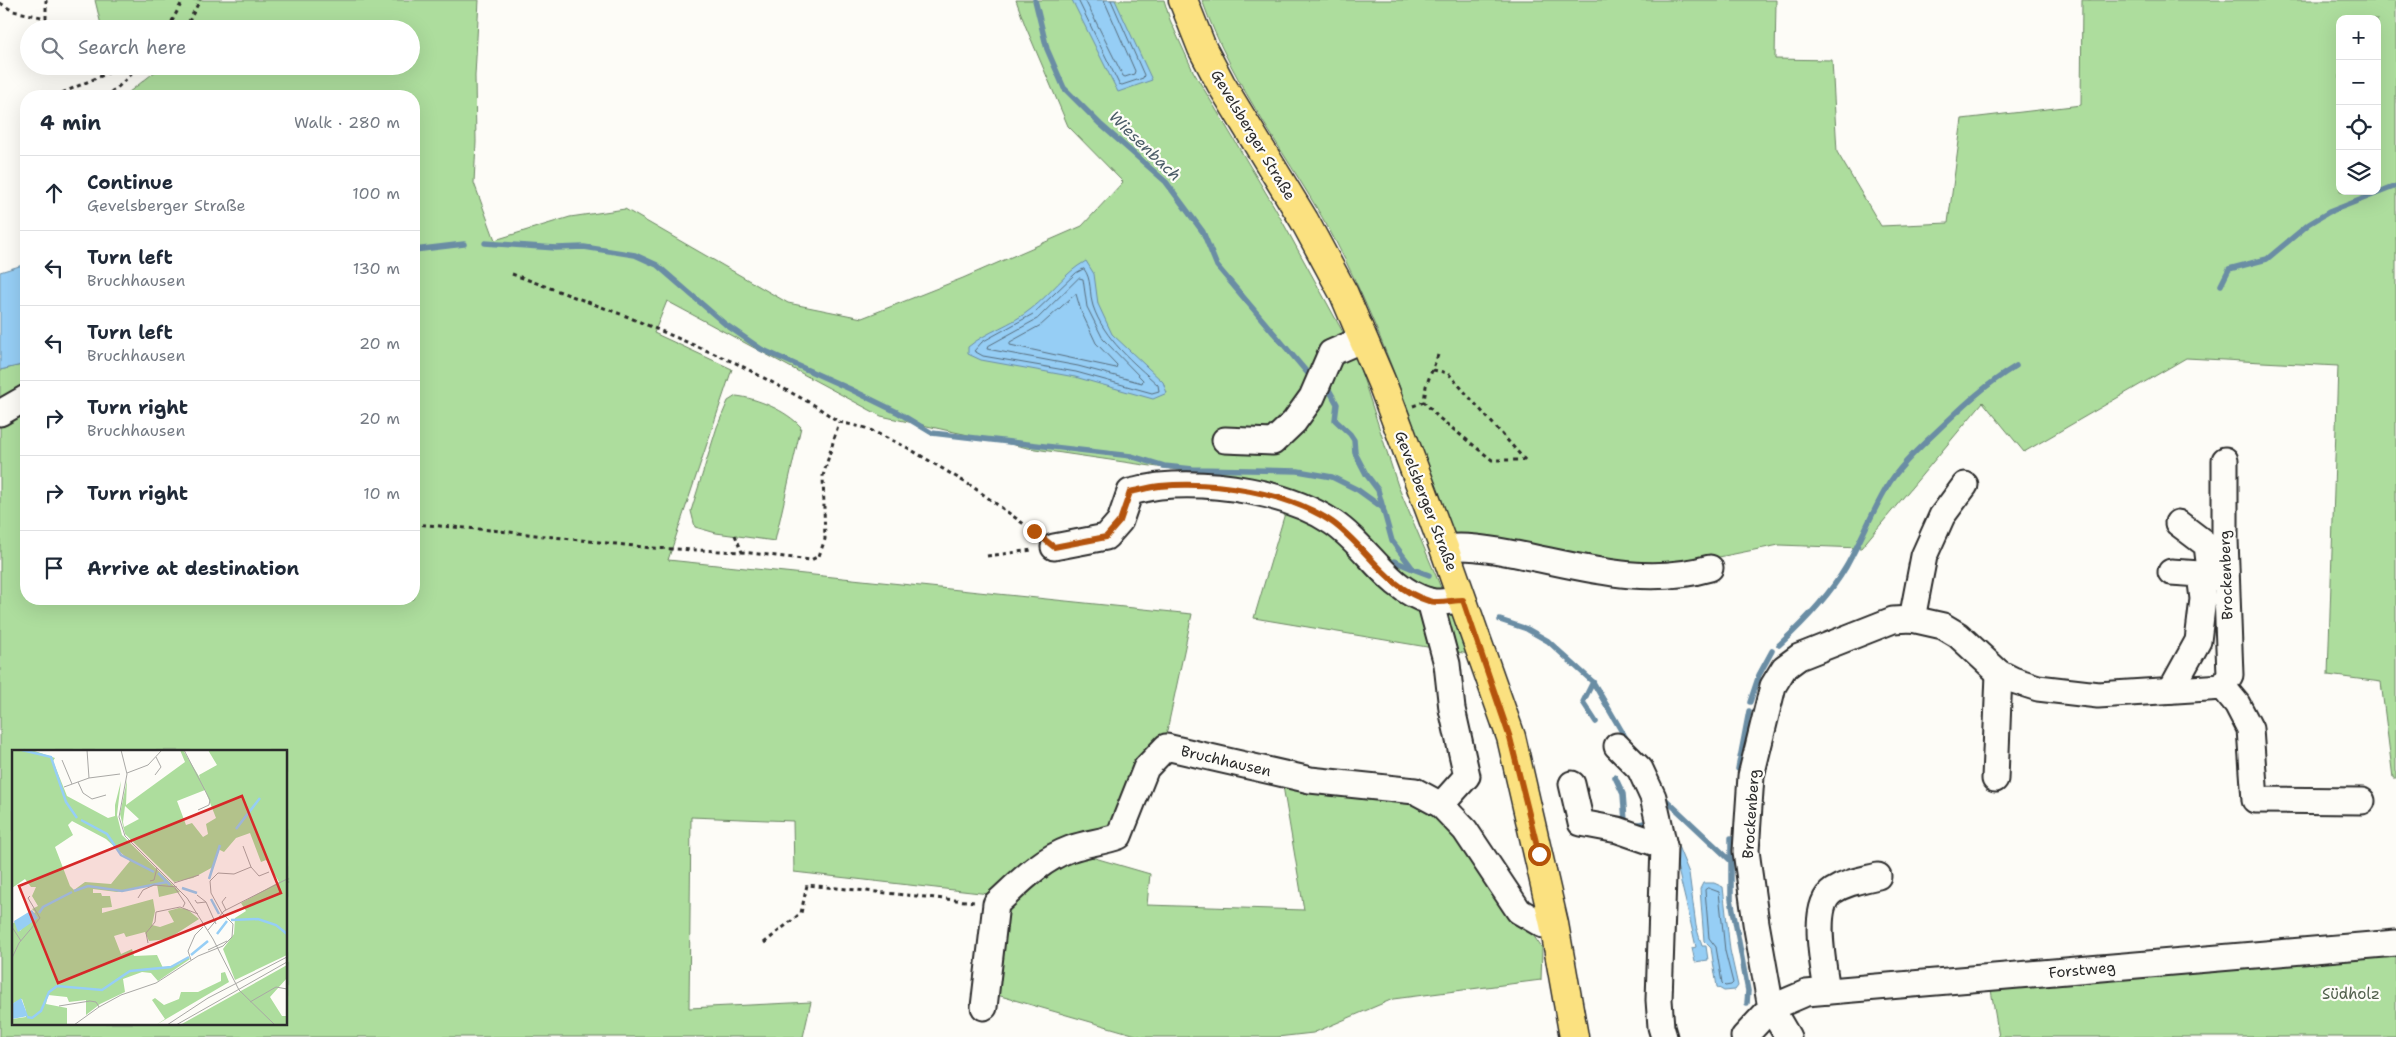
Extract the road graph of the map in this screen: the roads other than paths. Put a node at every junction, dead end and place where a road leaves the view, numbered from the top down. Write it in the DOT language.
graph roads {
  1 [pos="1183,0"];
  2 [pos="1363,339"];
  3 [pos="20,401"];
  4 [pos="0,413"];
  5 [pos="1225,440"];
  6 [pos="2225,460"];
  7 [pos="1964,485"];
  8 [pos="2178,523"];
  9 [pos="1054,547"];
  10 [pos="1444,548"];
  11 [pos="1710,568"];
  12 [pos="2171,572"];
  13 [pos="1463,600"];
  14 [pos="1430,601"];
  15 [pos="1912,619"];
  16 [pos="1999,673"];
  17 [pos="2217,688"];
  18 [pos="2171,690"];
  19 [pos="1617,746"];
  20 [pos="1995,779"];
  21 [pos="1572,784"];
  22 [pos="2362,802"];
  23 [pos="1441,805"];
  24 [pos="1664,846"];
  25 [pos="1878,876"];
  26 [pos="1554,924"];
  27 [pos="2396,943"];
  28 [pos="1827,991"];
  29 [pos="984,1007"];
  30 [pos="1771,1008"];
  31 [pos="1574,1037"];
  32 [pos="1664,1037"];
  33 [pos="1744,1037"];
  34 [pos="1788,1037"];
  1 -- 2 [label="main road, Gevelsberger Straße"];
  2 -- 5 [label="street"];
  2 -- 10 [label="main road, Gevelsberger Straße"];
  3 -- 4 [label="street"];
  6 -- 17 [label="street, Brockenberg"];
  7 -- 15 [label="street"];
  8 -- 17 [label="street, Brockenberg"];
  9 -- 14 [label="street"];
  10 -- 11 [label="street"];
  10 -- 13 [label="main road, Gevelsberger Straße"];
  12 -- 18 [label="street, Brockenberg"];
  13 -- 14 [label="street"];
  13 -- 26 [label="main road, Gevelsberger Straße"];
  14 -- 23 [label="street"];
  15 -- 16 [label="street, Brockenberg"];
  15 -- 30 [label="street, Brockenberg"];
  16 -- 18 [label="street, Brockenberg"];
  16 -- 20 [label="street"];
  17 -- 18 [label="street, Brockenberg"];
  17 -- 22 [label="street"];
  19 -- 24 [label="street"];
  21 -- 24 [label="street"];
  23 -- 26 [label="street, Bruchhausen"];
  23 -- 29 [label="street, Bruchhausen"];
  24 -- 32 [label="street"];
  25 -- 28 [label="street"];
  26 -- 31 [label="main road, Gevelsberger Straße"];
  27 -- 28 [label="street, Forstweg"];
  28 -- 30 [label="street, Forstweg"];
  30 -- 33 [label="street"];
  30 -- 34 [label="street, Brockenberg"];
}
